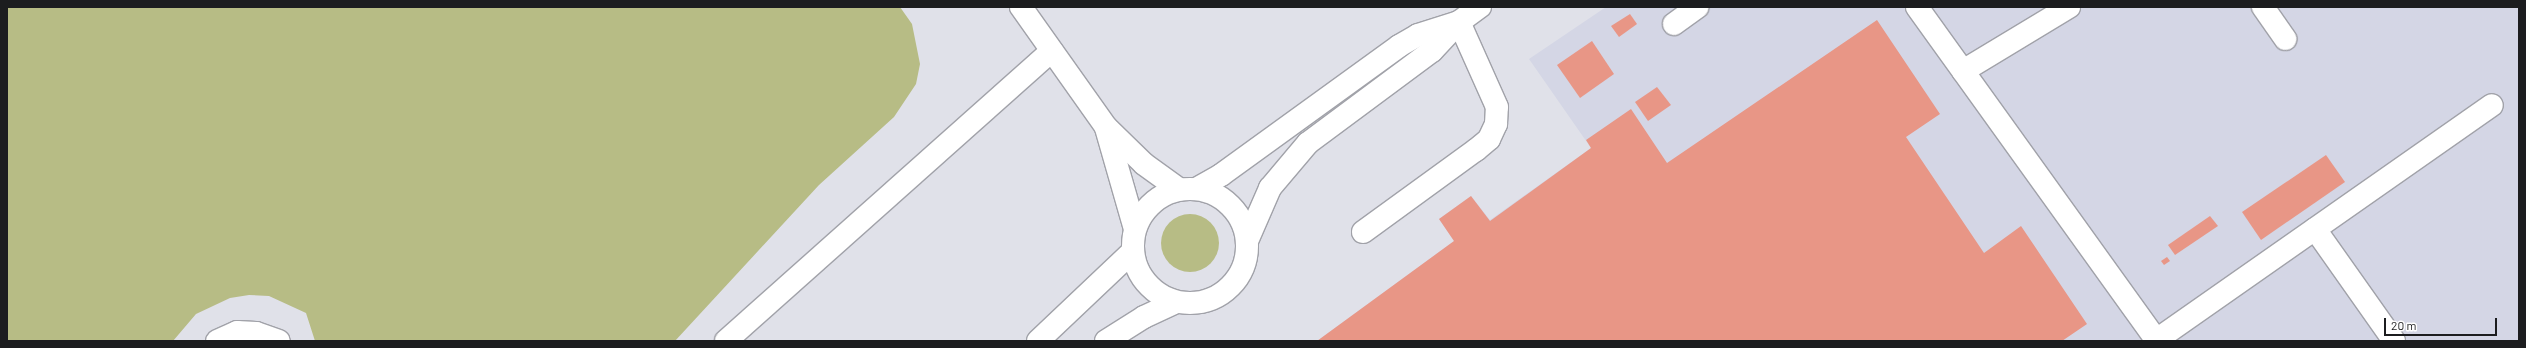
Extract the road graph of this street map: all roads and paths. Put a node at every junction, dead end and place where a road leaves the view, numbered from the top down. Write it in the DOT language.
graph roads {
  1 [pos="1021,7"];
  2 [pos="1480,7"];
  3 [pos="1697,7"];
  4 [pos="1917,7"];
  5 [pos="2069,7"];
  6 [pos="2263,7"];
  7 [pos="1459,22"];
  8 [pos="1674,24"];
  9 [pos="2285,39"];
  10 [pos="1050,51"];
  11 [pos="1963,71"];
  12 [pos="2492,105"];
  13 [pos="1106,127"];
  14 [pos="1188,189"];
  15 [pos="1135,229"];
  16 [pos="2314,229"];
  17 [pos="1363,232"];
  18 [pos="1247,241"];
  19 [pos="1132,252"];
  20 [pos="1176,302"];
  21 [pos="217,341"];
  22 [pos="279,341"];
  23 [pos="726,341"];
  24 [pos="1038,341"];
  25 [pos="1106,341"];
  26 [pos="2156,341"];
  27 [pos="2394,341"];
  1 -- 10 [label="street"];
  2 -- 7 [label="street"];
  3 -- 8 [label="street"];
  4 -- 11 [label="street"];
  5 -- 11 [label="street"];
  6 -- 9 [label="street"];
  7 -- 14 [label="street"];
  7 -- 17 [label="street"];
  7 -- 18 [label="street"];
  10 -- 13 [label="street"];
  10 -- 23 [label="street"];
  11 -- 26 [label="street"];
  12 -- 16 [label="street"];
  13 -- 14 [label="street"];
  13 -- 15 [label="street"];
  14 -- 15 [label="street"];
  14 -- 18 [label="street"];
  15 -- 19 [label="street"];
  16 -- 26 [label="street"];
  16 -- 27 [label="street"];
  18 -- 20 [label="street"];
  19 -- 20 [label="street"];
  19 -- 24 [label="street"];
  20 -- 25 [label="street"];
  21 -- 22 [label="street"];
}
